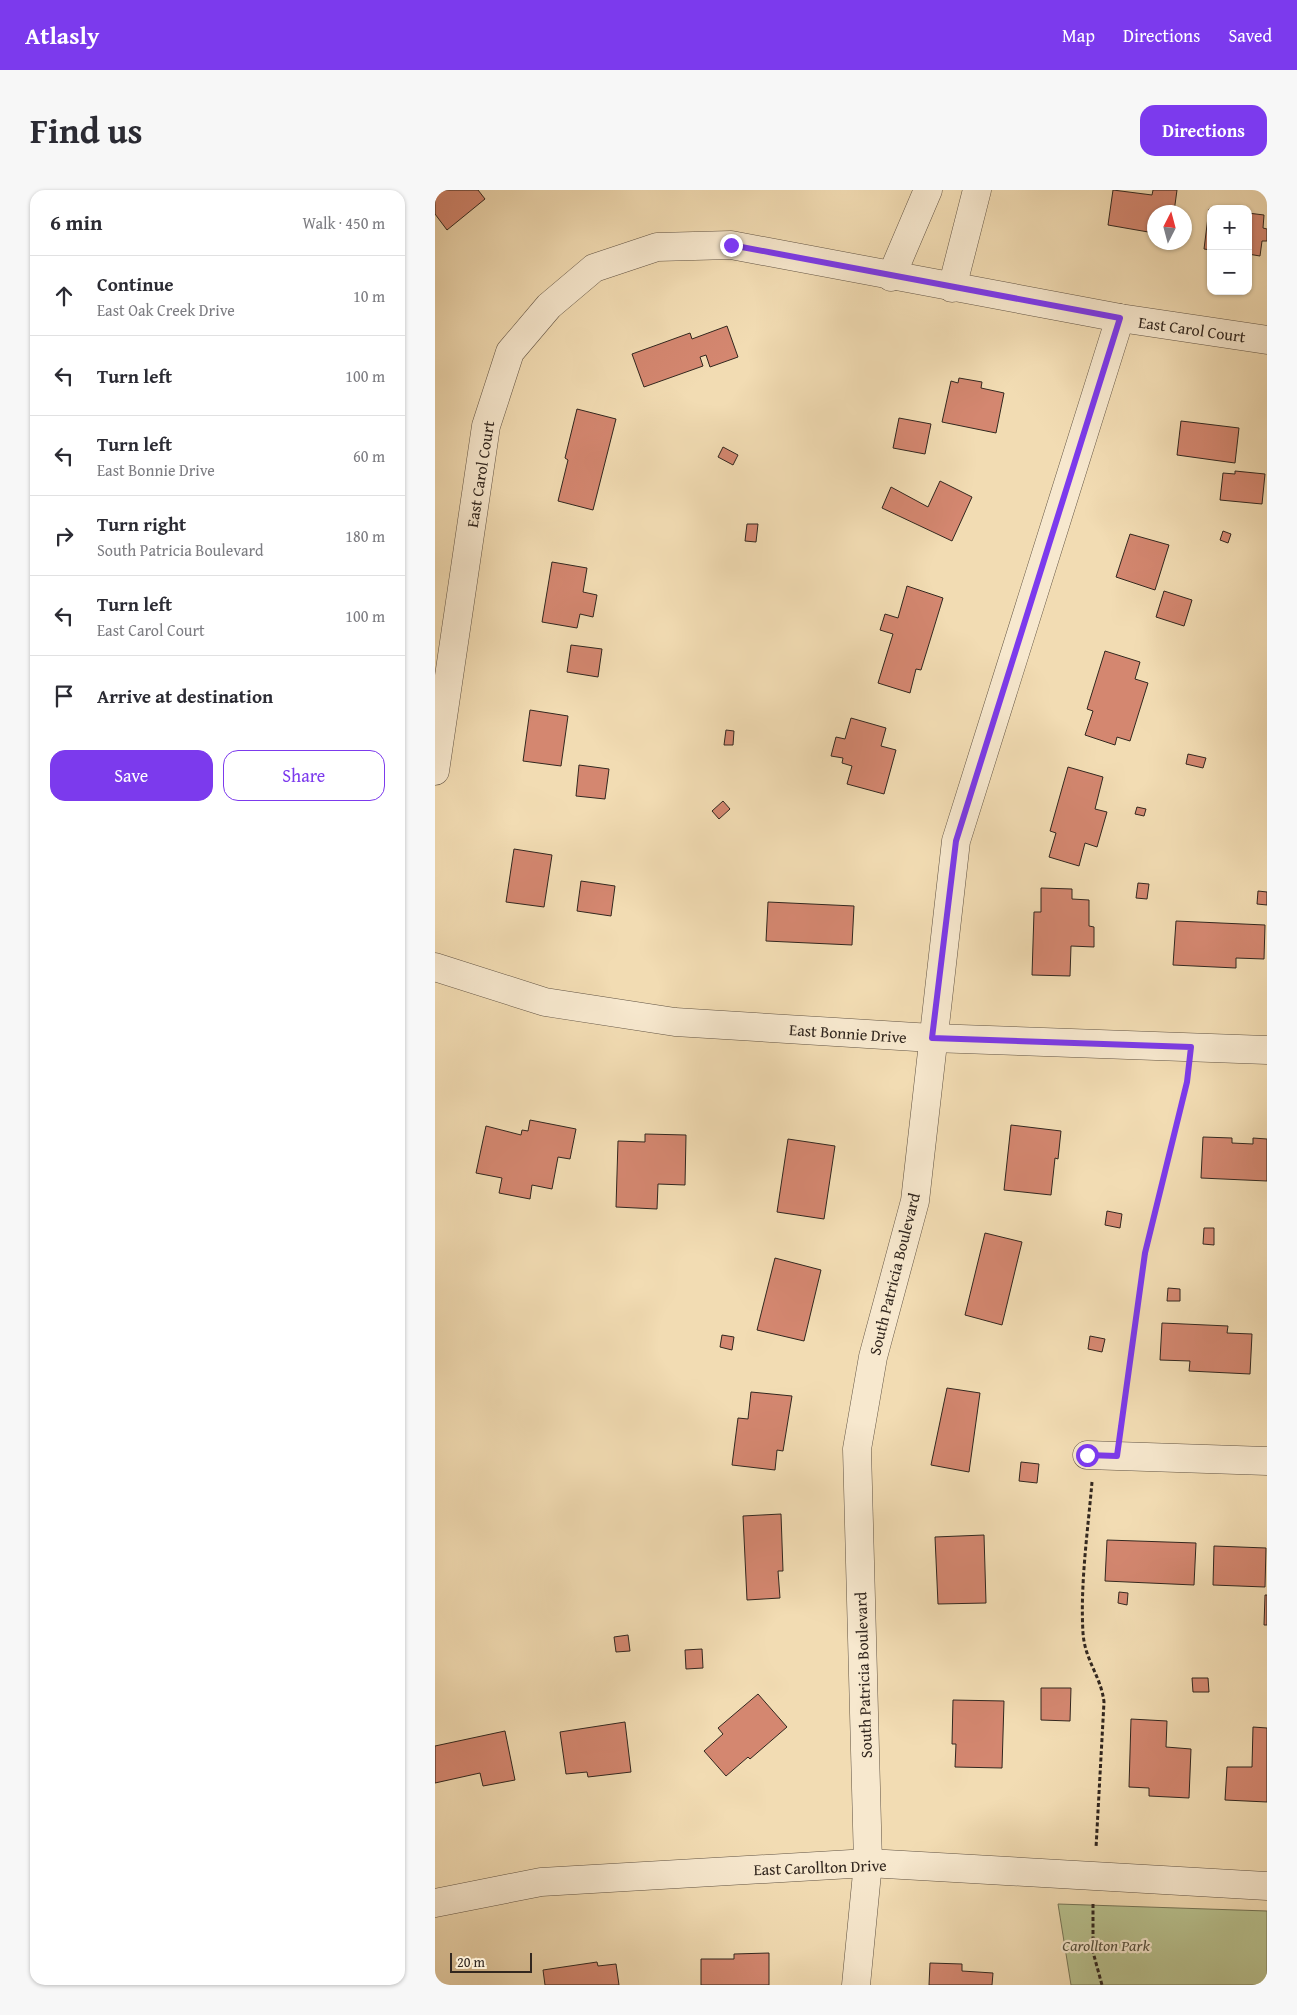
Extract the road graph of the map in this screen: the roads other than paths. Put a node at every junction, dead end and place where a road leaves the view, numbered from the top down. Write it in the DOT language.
graph roads {
  1 [pos="928,190"];
  2 [pos="977,190"];
  3 [pos="891,277"];
  4 [pos="952,288"];
  5 [pos="1120,318"];
  6 [pos="1267,340"];
  7 [pos="435,771"];
  8 [pos="435,967"];
  9 [pos="932,1038"];
  10 [pos="1267,1050"];
  11 [pos="1099,1455"];
  12 [pos="1267,1461"];
  13 [pos="867,1862"];
  14 [pos="1267,1886"];
  15 [pos="435,1903"];
  16 [pos="856,1985"];
  1 -- 3 [label="street"];
  2 -- 4 [label="street"];
  3 -- 4 [label="street, East Carol Court"];
  3 -- 7 [label="street, East Carol Court"];
  4 -- 5 [label="street, East Carol Court"];
  5 -- 6 [label="street, East Carol Court"];
  5 -- 9 [label="street, South Patricia Boulevard"];
  8 -- 9 [label="street, East Bonnie Drive"];
  9 -- 10 [label="street, East Bonnie Drive"];
  9 -- 13 [label="street, South Patricia Boulevard"];
  11 -- 12 [label="street"];
  13 -- 14 [label="street, East Carollton Drive"];
  13 -- 15 [label="street, East Carollton Drive"];
  13 -- 16 [label="street, South Patricia Boulevard"];
}
